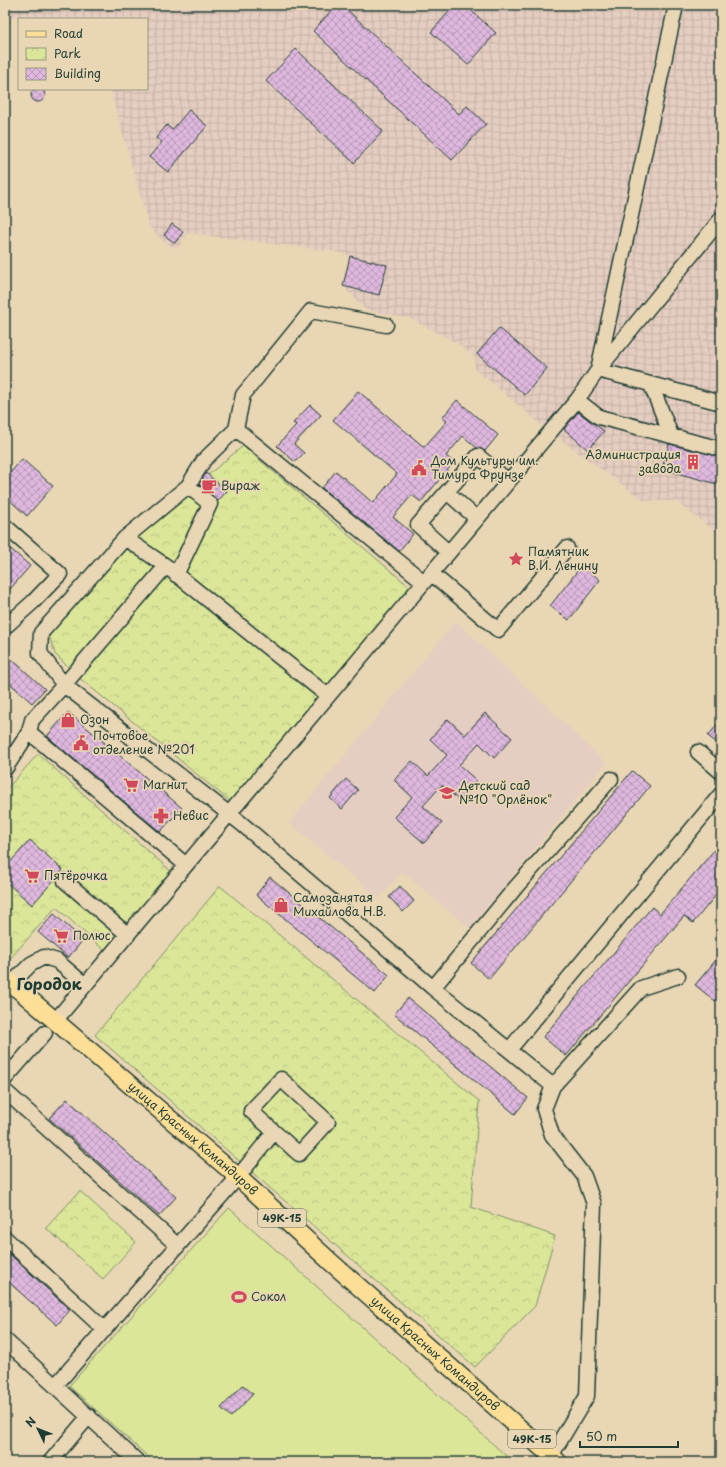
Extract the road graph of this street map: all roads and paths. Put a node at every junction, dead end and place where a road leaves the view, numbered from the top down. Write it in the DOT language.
graph roads {
  1 [pos="676,5"];
  2 [pos="721,219"];
  3 [pos="386,325"];
  4 [pos="598,370"];
  5 [pos="651,385"];
  6 [pos="577,400"];
  7 [pos="721,403"];
  8 [pos="236,428"];
  9 [pos="671,435"];
  10 [pos="721,449"];
  11 [pos="508,481"];
  12 [pos="188,486"];
  13 [pos="447,492"];
  14 [pos="476,518"];
  15 [pos="5,526"];
  16 [pos="125,538"];
  17 [pos="567,548"];
  18 [pos="448,552"];
  19 [pos="171,571"];
  20 [pos="427,578"];
  21 [pos="5,627"];
  22 [pos="64,685"];
  23 [pos="328,696"];
  24 [pos="30,732"];
  25 [pos="698,752"];
  26 [pos="5,769"];
  27 [pos="721,772"];
  28 [pos="611,779"];
  29 [pos="721,794"];
  30 [pos="228,815"];
  31 [pos="186,865"];
  32 [pos="64,881"];
  33 [pos="128,934"];
  34 [pos="678,976"];
  35 [pos="8,980"];
  36 [pos="85,985"];
  37 [pos="433,988"];
  38 [pos="50,1027"];
  39 [pos="509,1050"];
  40 [pos="5,1079"];
  41 [pos="553,1086"];
  42 [pos="5,1091"];
  43 [pos="274,1132"];
  44 [pos="238,1177"];
  45 [pos="5,1238"];
  46 [pos="178,1246"];
  47 [pos="105,1330"];
  48 [pos="5,1340"];
  49 [pos="55,1386"];
  50 [pos="89,1416"];
  51 [pos="555,1459"];
  52 [pos="50,1462"];
  53 [pos="138,1462"];
  1 -- 4 [label="street"];
  2 -- 4 [label="street"];
  3 -- 8 [label="street"];
  4 -- 5 [label="street"];
  4 -- 6 [label="street"];
  5 -- 7 [label="street"];
  5 -- 9 [label="street"];
  6 -- 9 [label="street"];
  6 -- 11 [label="street"];
  8 -- 12 [label="street"];
  8 -- 20 [label="street"];
  9 -- 10 [label="street"];
  11 -- 13 [label="street"];
  11 -- 14 [label="street"];
  12 -- 16 [label="street"];
  12 -- 19 [label="street"];
  13 -- 14 [label="street"];
  13 -- 18 [label="street"];
  14 -- 18 [label="street"];
  15 -- 21 [label="street"];
  16 -- 19 [label="street"];
  16 -- 22 [label="street"];
  17 -- 20 [label="street"];
  18 -- 20 [label="street"];
  19 -- 22 [label="street"];
  19 -- 23 [label="street"];
  20 -- 23 [label="street"];
  22 -- 24 [label="street"];
  22 -- 30 [label="street"];
  23 -- 30 [label="street"];
  24 -- 26 [label="street"];
  24 -- 31 [label="street"];
  25 -- 27 [label="street"];
  28 -- 37 [label="street"];
  29 -- 39 [label="street"];
  30 -- 31 [label="street"];
  30 -- 37 [label="street"];
  31 -- 33 [label="street"];
  32 -- 33 [label="street"];
  33 -- 36 [label="street"];
  34 -- 41 [label="street"];
  35 -- 36 [label="street"];
  35 -- 38 [label="main road, улица Красных Командиров / 49К-15"];
  36 -- 38 [label="street"];
  37 -- 39 [label="street"];
  38 -- 40 [label="street"];
  38 -- 44 [label="main road, улица Красных Командиров / 49К-15"];
  39 -- 41 [label="street"];
  41 -- 51 [label="street"];
  42 -- 46 [label="street"];
  43 -- 43 [label="street"];
  43 -- 44 [label="street"];
  44 -- 46 [label="street"];
  44 -- 51 [label="main road, улица Красных Командиров / 49К-15"];
  45 -- 47 [label="street"];
  46 -- 47 [label="street"];
  47 -- 49 [label="street"];
  48 -- 49 [label="street"];
  49 -- 50 [label="street"];
  50 -- 52 [label="street"];
  50 -- 53 [label="street"];
}
